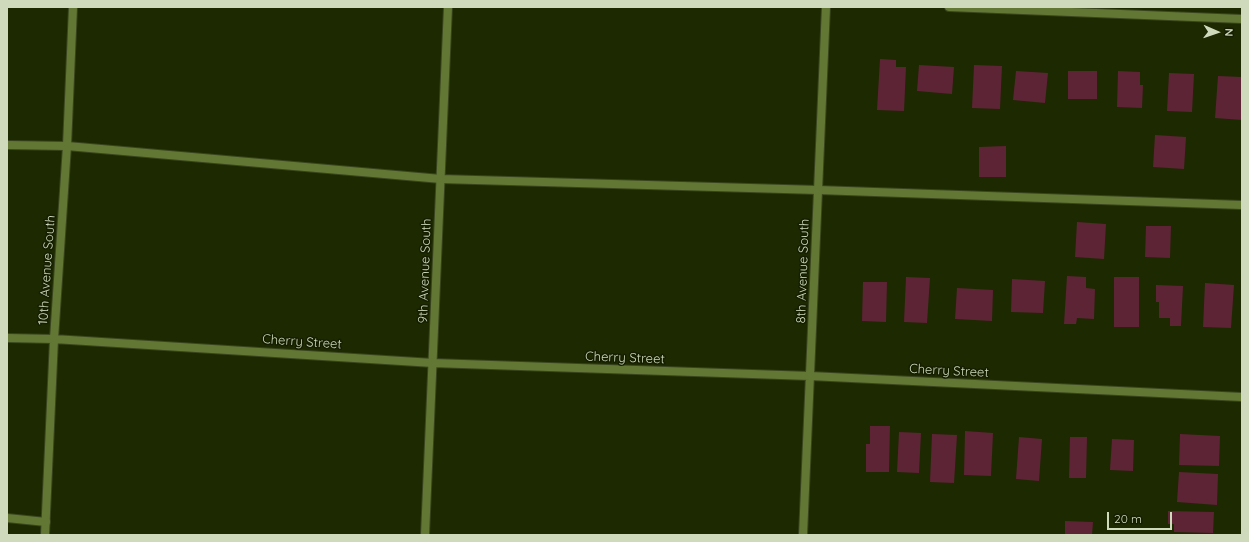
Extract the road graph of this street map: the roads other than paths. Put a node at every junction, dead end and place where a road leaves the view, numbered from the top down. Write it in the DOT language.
graph roads {
  1 [pos="73,7"];
  2 [pos="448,7"];
  3 [pos="826,7"];
  4 [pos="949,7"];
  5 [pos="1242,18"];
  6 [pos="7,145"];
  7 [pos="67,146"];
  8 [pos="441,179"];
  9 [pos="818,190"];
  10 [pos="1242,205"];
  11 [pos="7,338"];
  12 [pos="54,339"];
  13 [pos="433,363"];
  14 [pos="810,376"];
  15 [pos="1242,397"];
  16 [pos="7,518"];
  17 [pos="46,522"];
  18 [pos="45,535"];
  19 [pos="425,535"];
  20 [pos="803,535"];
  1 -- 7 [label="street, 10th Avenue South"];
  2 -- 8 [label="street, 9th Avenue South"];
  3 -- 9 [label="street, 8th Avenue South"];
  4 -- 5 [label="street"];
  6 -- 7 [label="street"];
  7 -- 8 [label="street"];
  7 -- 12 [label="street, 10th Avenue South"];
  8 -- 9 [label="street"];
  8 -- 13 [label="street, 9th Avenue South"];
  9 -- 10 [label="street"];
  9 -- 14 [label="street, 8th Avenue South"];
  11 -- 12 [label="street, Cherry Street"];
  12 -- 13 [label="street, Cherry Street"];
  12 -- 17 [label="street, 10th Avenue South"];
  13 -- 14 [label="street, Cherry Street"];
  13 -- 19 [label="street, 9th Avenue South"];
  14 -- 15 [label="street, Cherry Street"];
  14 -- 20 [label="street, 8th Avenue South"];
  16 -- 17 [label="street"];
  17 -- 18 [label="street, 10th Avenue South"];
}
